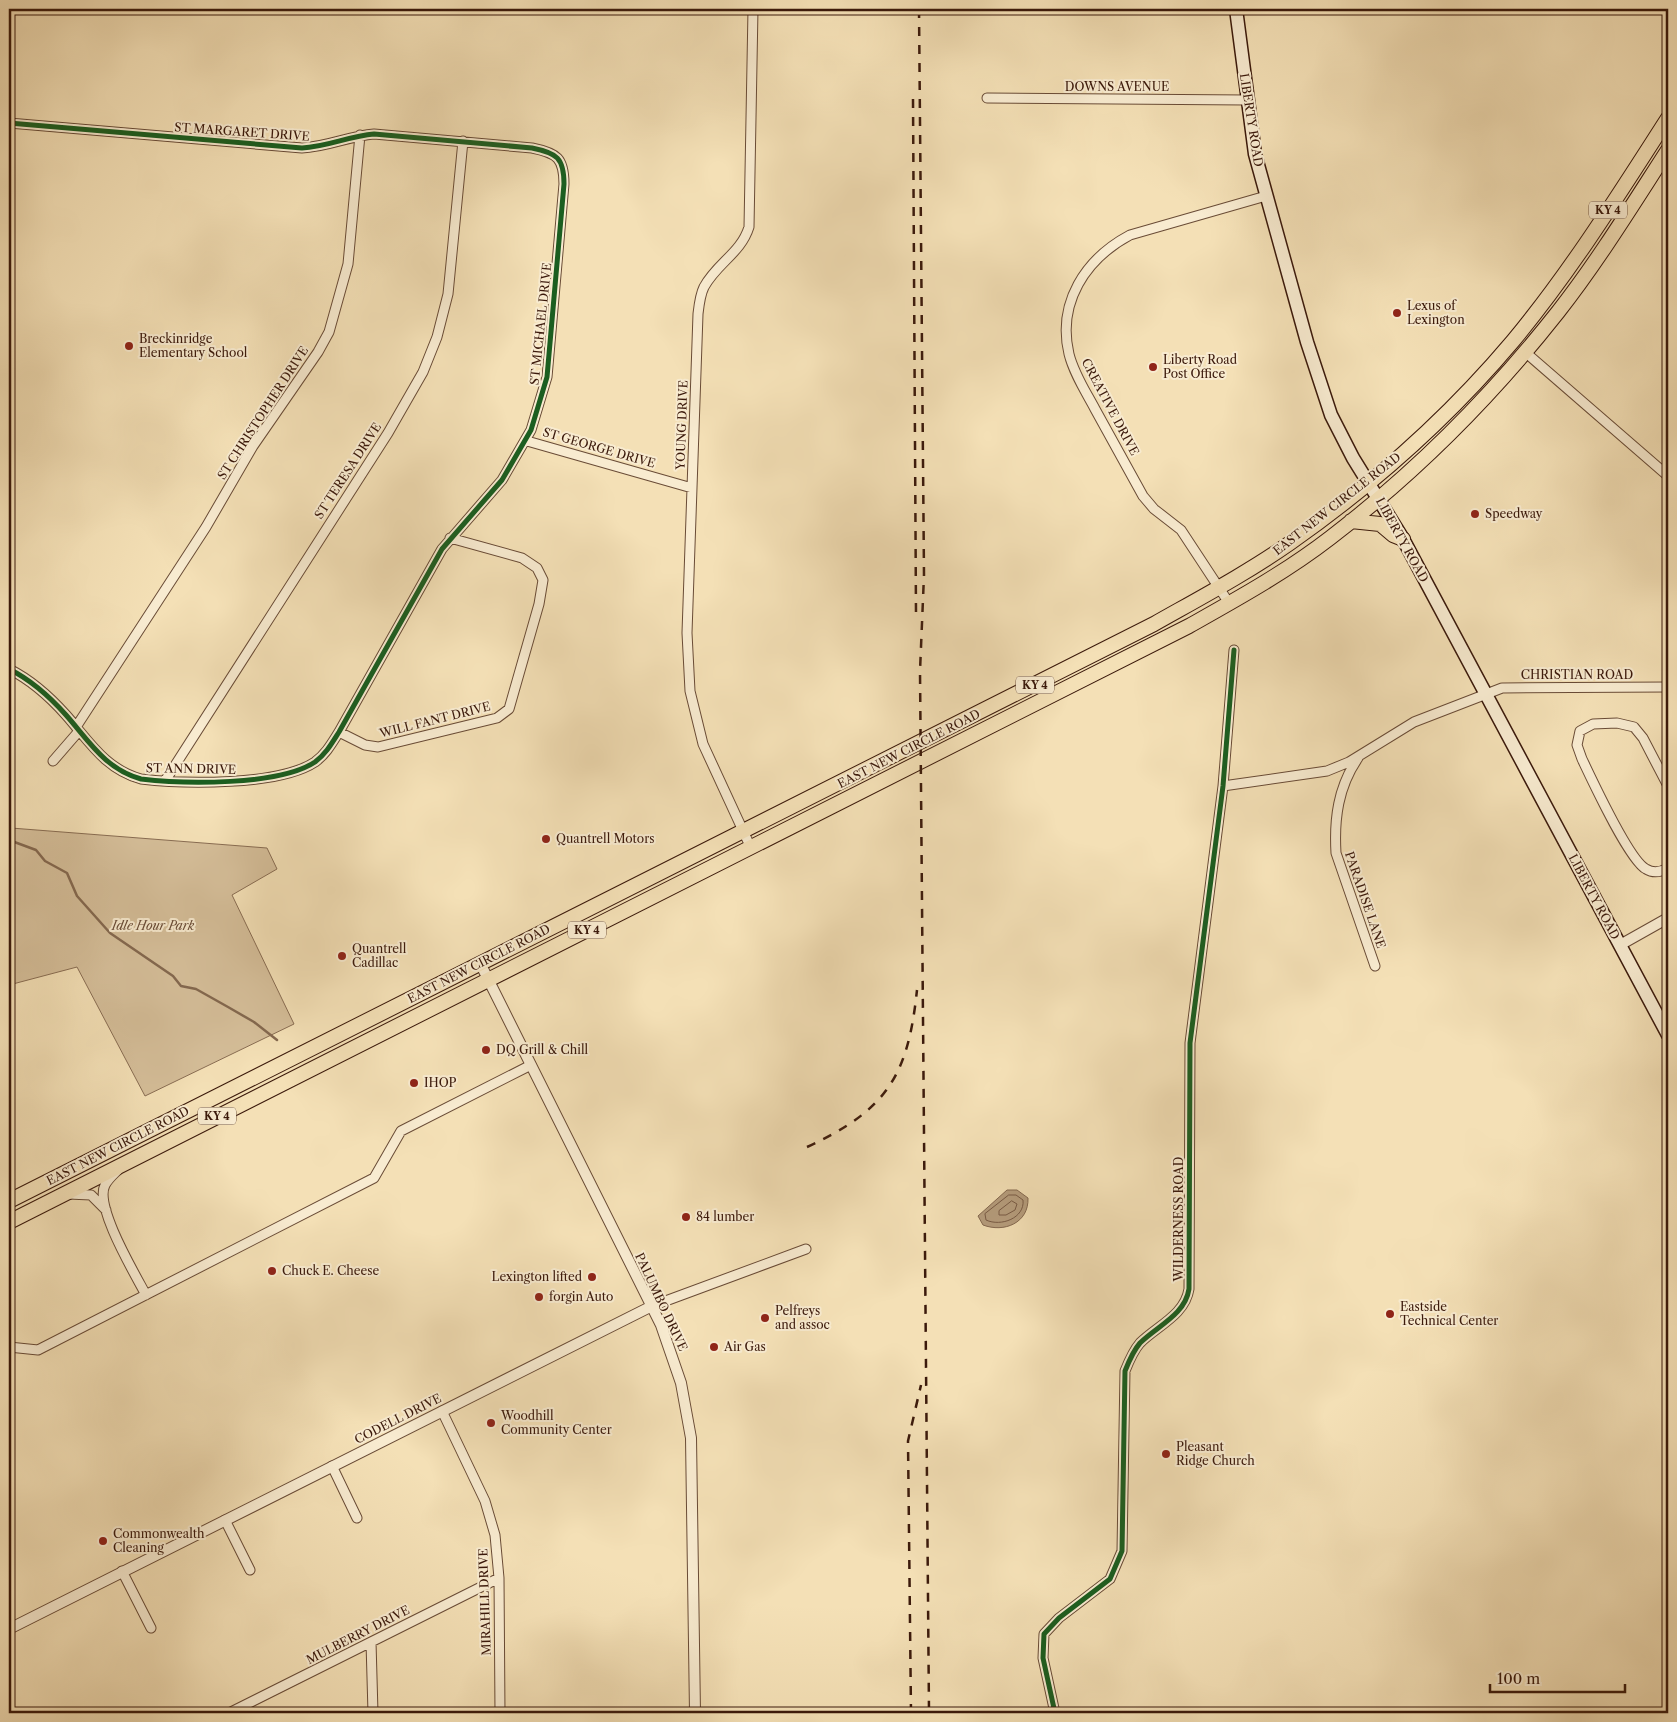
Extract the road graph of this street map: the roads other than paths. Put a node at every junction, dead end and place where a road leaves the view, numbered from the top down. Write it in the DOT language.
graph roads {
  1 [pos="753,9"];
  2 [pos="1236,9"];
  3 [pos="987,98"];
  4 [pos="1246,100"];
  5 [pos="1668,118"];
  6 [pos="9,123"];
  7 [pos="1668,128"];
  8 [pos="360,135"];
  9 [pos="1668,139"];
  10 [pos="463,141"];
  11 [pos="1668,150"];
  12 [pos="559,159"];
  13 [pos="1632,172"];
  14 [pos="1639,194"];
  15 [pos="1266,196"];
  16 [pos="1534,341"];
  17 [pos="1512,342"];
  18 [pos="1525,352"];
  19 [pos="1540,366"];
  20 [pos="527,441"];
  21 [pos="1668,476"];
  22 [pos="1368,482"];
  23 [pos="692,488"];
  24 [pos="1379,498"];
  25 [pos="1351,521"];
  26 [pos="450,538"];
  27 [pos="1403,539"];
  28 [pos="1218,588"];
  29 [pos="1229,603"];
  30 [pos="1234,650"];
  31 [pos="9,669"];
  32 [pos="1668,687"];
  33 [pos="1488,696"];
  34 [pos="78,729"];
  35 [pos="338,732"];
  36 [pos="1359,756"];
  37 [pos="53,761"];
  38 [pos="165,781"];
  39 [pos="1223,786"];
  40 [pos="1668,786"];
  41 [pos="743,832"];
  42 [pos="751,848"];
  43 [pos="1668,868"];
  44 [pos="1668,918"];
  45 [pos="1620,945"];
  46 [pos="480,963"];
  47 [pos="1375,966"];
  48 [pos="488,980"];
  49 [pos="1668,1035"];
  50 [pos="531,1065"];
  51 [pos="124,1162"];
  52 [pos="63,1195"];
  53 [pos="9,1201"];
  54 [pos="106,1210"];
  55 [pos="9,1222"];
  56 [pos="806,1249"];
  57 [pos="146,1296"];
  58 [pos="652,1306"];
  59 [pos="9,1347"];
  60 [pos="442,1411"];
  61 [pos="332,1466"];
  62 [pos="357,1518"];
  63 [pos="225,1520"];
  64 [pos="250,1570"];
  65 [pos="122,1571"];
  66 [pos="499,1578"];
  67 [pos="150,1628"];
  68 [pos="9,1629"];
  69 [pos="371,1642"];
  70 [pos="245,1709"];
  71 [pos="229,1713"];
  72 [pos="373,1713"];
  73 [pos="500,1713"];
  74 [pos="695,1713"];
  75 [pos="1054,1713"];
  1 -- 23 [label="street, YOUNG DRIVE"];
  2 -- 4 [label="main road, LIBERTY ROAD"];
  3 -- 4 [label="street, DOWNS AVENUE"];
  4 -- 15 [label="main road, LIBERTY ROAD"];
  5 -- 13 [label="highway, EAST NEW CIRCLE ROAD / KY 4"];
  6 -- 8 [label="street, ST MARGARET DRIVE"];
  7 -- 9 [label="highway"];
  8 -- 10 [label="street, ST MARGARET DRIVE"];
  8 -- 34 [label="street, ST CHRISTOPHER DRIVE"];
  10 -- 12 [label="street, ST MARGARET DRIVE"];
  10 -- 38 [label="street, ST TERESA DRIVE"];
  11 -- 14 [label="highway, EAST NEW CIRCLE ROAD / KY 4"];
  12 -- 20 [label="street, ST MICHAEL DRIVE"];
  13 -- 14 [label="highway"];
  13 -- 17 [label="highway, EAST NEW CIRCLE ROAD / KY 4"];
  14 -- 16 [label="highway, EAST NEW CIRCLE ROAD / KY 4"];
  15 -- 22 [label="main road, LIBERTY ROAD"];
  15 -- 28 [label="street, CREATIVE DRIVE"];
  16 -- 18 [label="highway, EAST NEW CIRCLE ROAD / KY 4"];
  16 -- 19 [label="street"];
  17 -- 18 [label="highway"];
  17 -- 22 [label="highway, EAST NEW CIRCLE ROAD / KY 4"];
  18 -- 19 [label="street"];
  18 -- 24 [label="highway, EAST NEW CIRCLE ROAD / KY 4"];
  19 -- 21 [label="street"];
  20 -- 23 [label="street, ST GEORGE DRIVE"];
  20 -- 26 [label="street, ST MICHAEL DRIVE"];
  22 -- 24 [label="main road, LIBERTY ROAD"];
  22 -- 28 [label="highway, EAST NEW CIRCLE ROAD / KY 4"];
  23 -- 41 [label="street, YOUNG DRIVE"];
  24 -- 25 [label="highway, EAST NEW CIRCLE ROAD / KY 4"];
  24 -- 27 [label="main road, LIBERTY ROAD"];
  25 -- 27 [label="highway"];
  25 -- 29 [label="highway, EAST NEW CIRCLE ROAD / KY 4"];
  26 -- 35 [label="street, ST MICHAEL DRIVE"];
  26 -- 35 [label="street, WILL FANT DRIVE"];
  27 -- 33 [label="main road, LIBERTY ROAD"];
  28 -- 29 [label="street, CREATIVE DRIVE"];
  28 -- 41 [label="highway, EAST NEW CIRCLE ROAD / KY 4"];
  29 -- 42 [label="highway, EAST NEW CIRCLE ROAD / KY 4"];
  30 -- 39 [label="street, WILDERNESS ROAD"];
  31 -- 34 [label="street, ST ANN DRIVE"];
  32 -- 33 [label="street, CHRISTIAN ROAD"];
  33 -- 36 [label="street"];
  33 -- 45 [label="main road, LIBERTY ROAD"];
  34 -- 37 [label="street"];
  34 -- 38 [label="street, ST ANN DRIVE"];
  35 -- 38 [label="street, ST ANN DRIVE"];
  36 -- 39 [label="street"];
  36 -- 47 [label="street, PARADISE LANE"];
  39 -- 75 [label="street, WILDERNESS ROAD"];
  40 -- 43 [label="street"];
  41 -- 42 [label="street, YOUNG DRIVE"];
  41 -- 46 [label="highway, EAST NEW CIRCLE ROAD / KY 4"];
  42 -- 48 [label="highway, EAST NEW CIRCLE ROAD / KY 4"];
  44 -- 45 [label="street"];
  45 -- 49 [label="main road, LIBERTY ROAD"];
  46 -- 48 [label="street, PALUMBO DRIVE"];
  46 -- 53 [label="highway, EAST NEW CIRCLE ROAD / KY 4"];
  48 -- 50 [label="street, PALUMBO DRIVE"];
  48 -- 51 [label="highway, EAST NEW CIRCLE ROAD / KY 4"];
  50 -- 57 [label="street"];
  50 -- 58 [label="street, PALUMBO DRIVE"];
  51 -- 52 [label="highway, EAST NEW CIRCLE ROAD / KY 4"];
  51 -- 54 [label="street"];
  52 -- 54 [label="street"];
  52 -- 55 [label="highway, EAST NEW CIRCLE ROAD / KY 4"];
  54 -- 57 [label="street"];
  56 -- 58 [label="street, CODELL DRIVE"];
  57 -- 59 [label="street"];
  58 -- 60 [label="street, CODELL DRIVE"];
  58 -- 74 [label="street, PALUMBO DRIVE"];
  60 -- 61 [label="street, CODELL DRIVE"];
  60 -- 66 [label="street, MIRAHILL DRIVE"];
  61 -- 62 [label="street"];
  61 -- 63 [label="street, CODELL DRIVE"];
  63 -- 64 [label="street"];
  63 -- 65 [label="street, CODELL DRIVE"];
  65 -- 67 [label="street"];
  65 -- 68 [label="street, CODELL DRIVE"];
  66 -- 69 [label="street, MULBERRY DRIVE"];
  66 -- 73 [label="street, MIRAHILL DRIVE"];
  69 -- 70 [label="street, MULBERRY DRIVE"];
  69 -- 72 [label="street"];
  70 -- 71 [label="street, MULBERRY DRIVE"];
}
